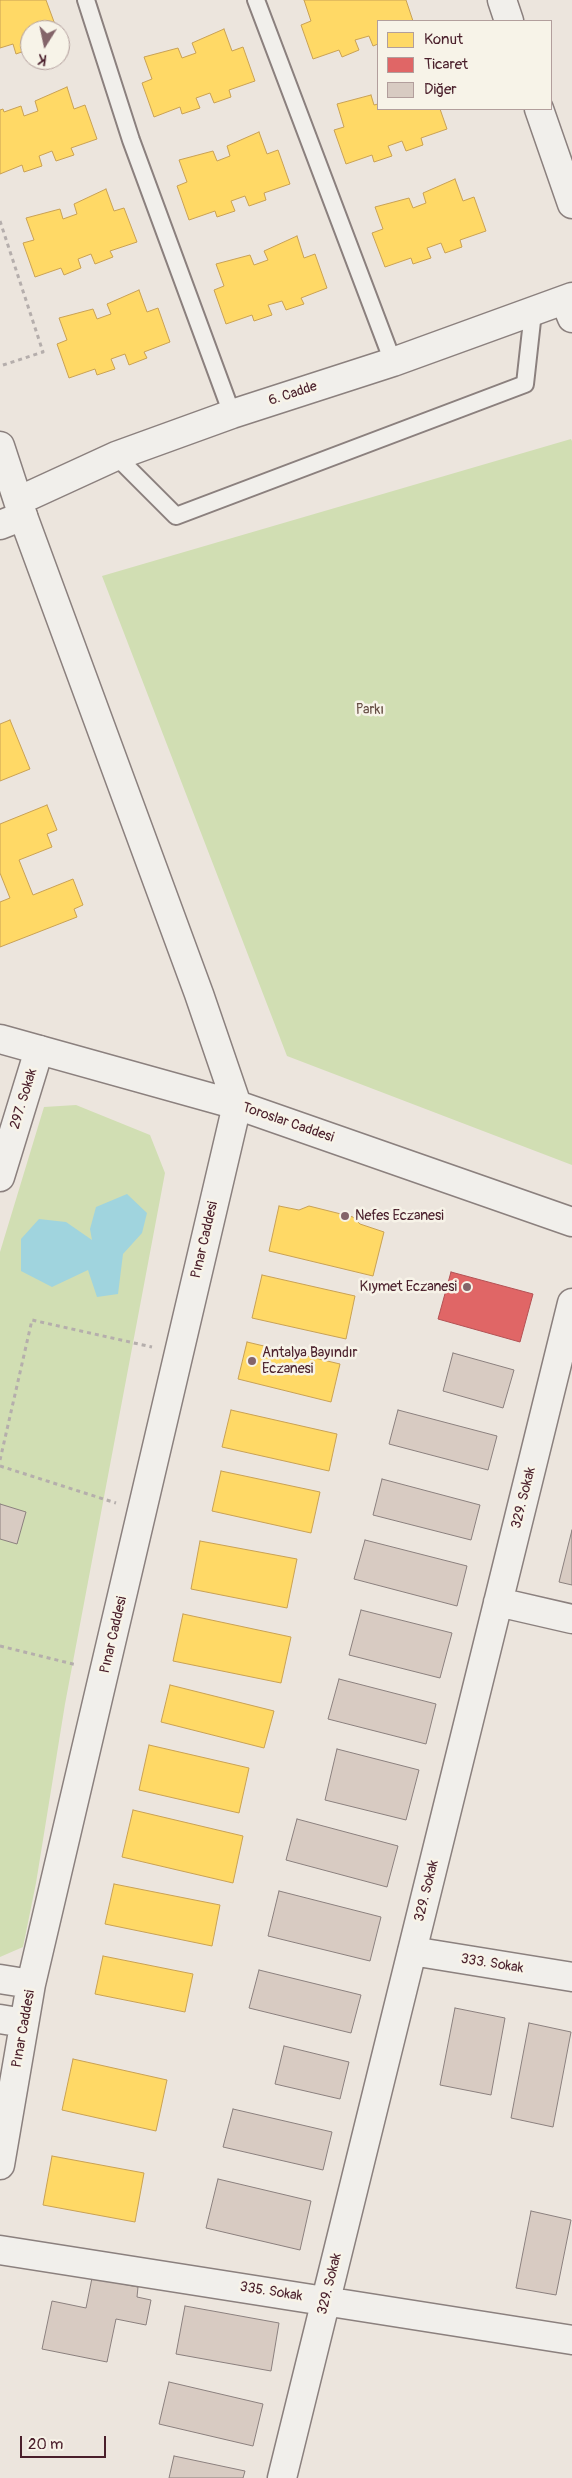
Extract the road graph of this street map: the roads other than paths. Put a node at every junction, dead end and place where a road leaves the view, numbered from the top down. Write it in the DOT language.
graph roads {
  1 [pos="86,0"];
  2 [pos="256,0"];
  3 [pos="502,0"];
  4 [pos="509,20"];
  5 [pos="539,110"];
  6 [pos="572,204"];
  7 [pos="570,306"];
  8 [pos="533,312"];
  9 [pos="392,362"];
  10 [pos="232,414"];
  11 [pos="0,446"];
  12 [pos="116,456"];
  13 [pos="14,514"];
  14 [pos="0,1039"];
  15 [pos="39,1050"];
  16 [pos="237,1106"];
  17 [pos="0,1177"];
  18 [pos="572,1222"];
  19 [pos="572,1303"];
  20 [pos="498,1602"];
  21 [pos="572,1619"];
  22 [pos="412,1951"];
  23 [pos="572,1977"];
  24 [pos="0,1979"];
  25 [pos="31,1984"];
  26 [pos="12,2021"];
  27 [pos="0,2166"];
  28 [pos="0,2250"];
  29 [pos="326,2300"];
  30 [pos="572,2340"];
  31 [pos="282,2478"];
  1 -- 10 [label="lane"];
  2 -- 9 [label="lane"];
  3 -- 4 [label="street"];
  5 -- 6 [label="street"];
  7 -- 8 [label="street, 6. Cadde"];
  8 -- 9 [label="street, 6. Cadde"];
  8 -- 12 [label="lane"];
  9 -- 10 [label="street, 6. Cadde"];
  10 -- 12 [label="street, 6. Cadde"];
  11 -- 13 [label="street"];
  12 -- 13 [label="street, 6. Cadde"];
  13 -- 16 [label="street"];
  14 -- 15 [label="street, Toroslar Caddesi"];
  15 -- 16 [label="street, Toroslar Caddesi"];
  15 -- 17 [label="street, 297. Sokak"];
  16 -- 18 [label="street, Toroslar Caddesi"];
  16 -- 25 [label="street, Pınar Caddesi"];
  19 -- 20 [label="street, 329. Sokak"];
  20 -- 21 [label="street"];
  20 -- 22 [label="street, 329. Sokak"];
  22 -- 23 [label="street, 333. Sokak"];
  22 -- 29 [label="street, 329. Sokak"];
  24 -- 25 [label="street"];
  25 -- 26 [label="street, Pınar Caddesi"];
  26 -- 27 [label="street, Pınar Caddesi"];
  28 -- 29 [label="street, 335. Sokak"];
  29 -- 30 [label="street, 335. Sokak"];
  29 -- 31 [label="street, 329. Sokak"];
}
